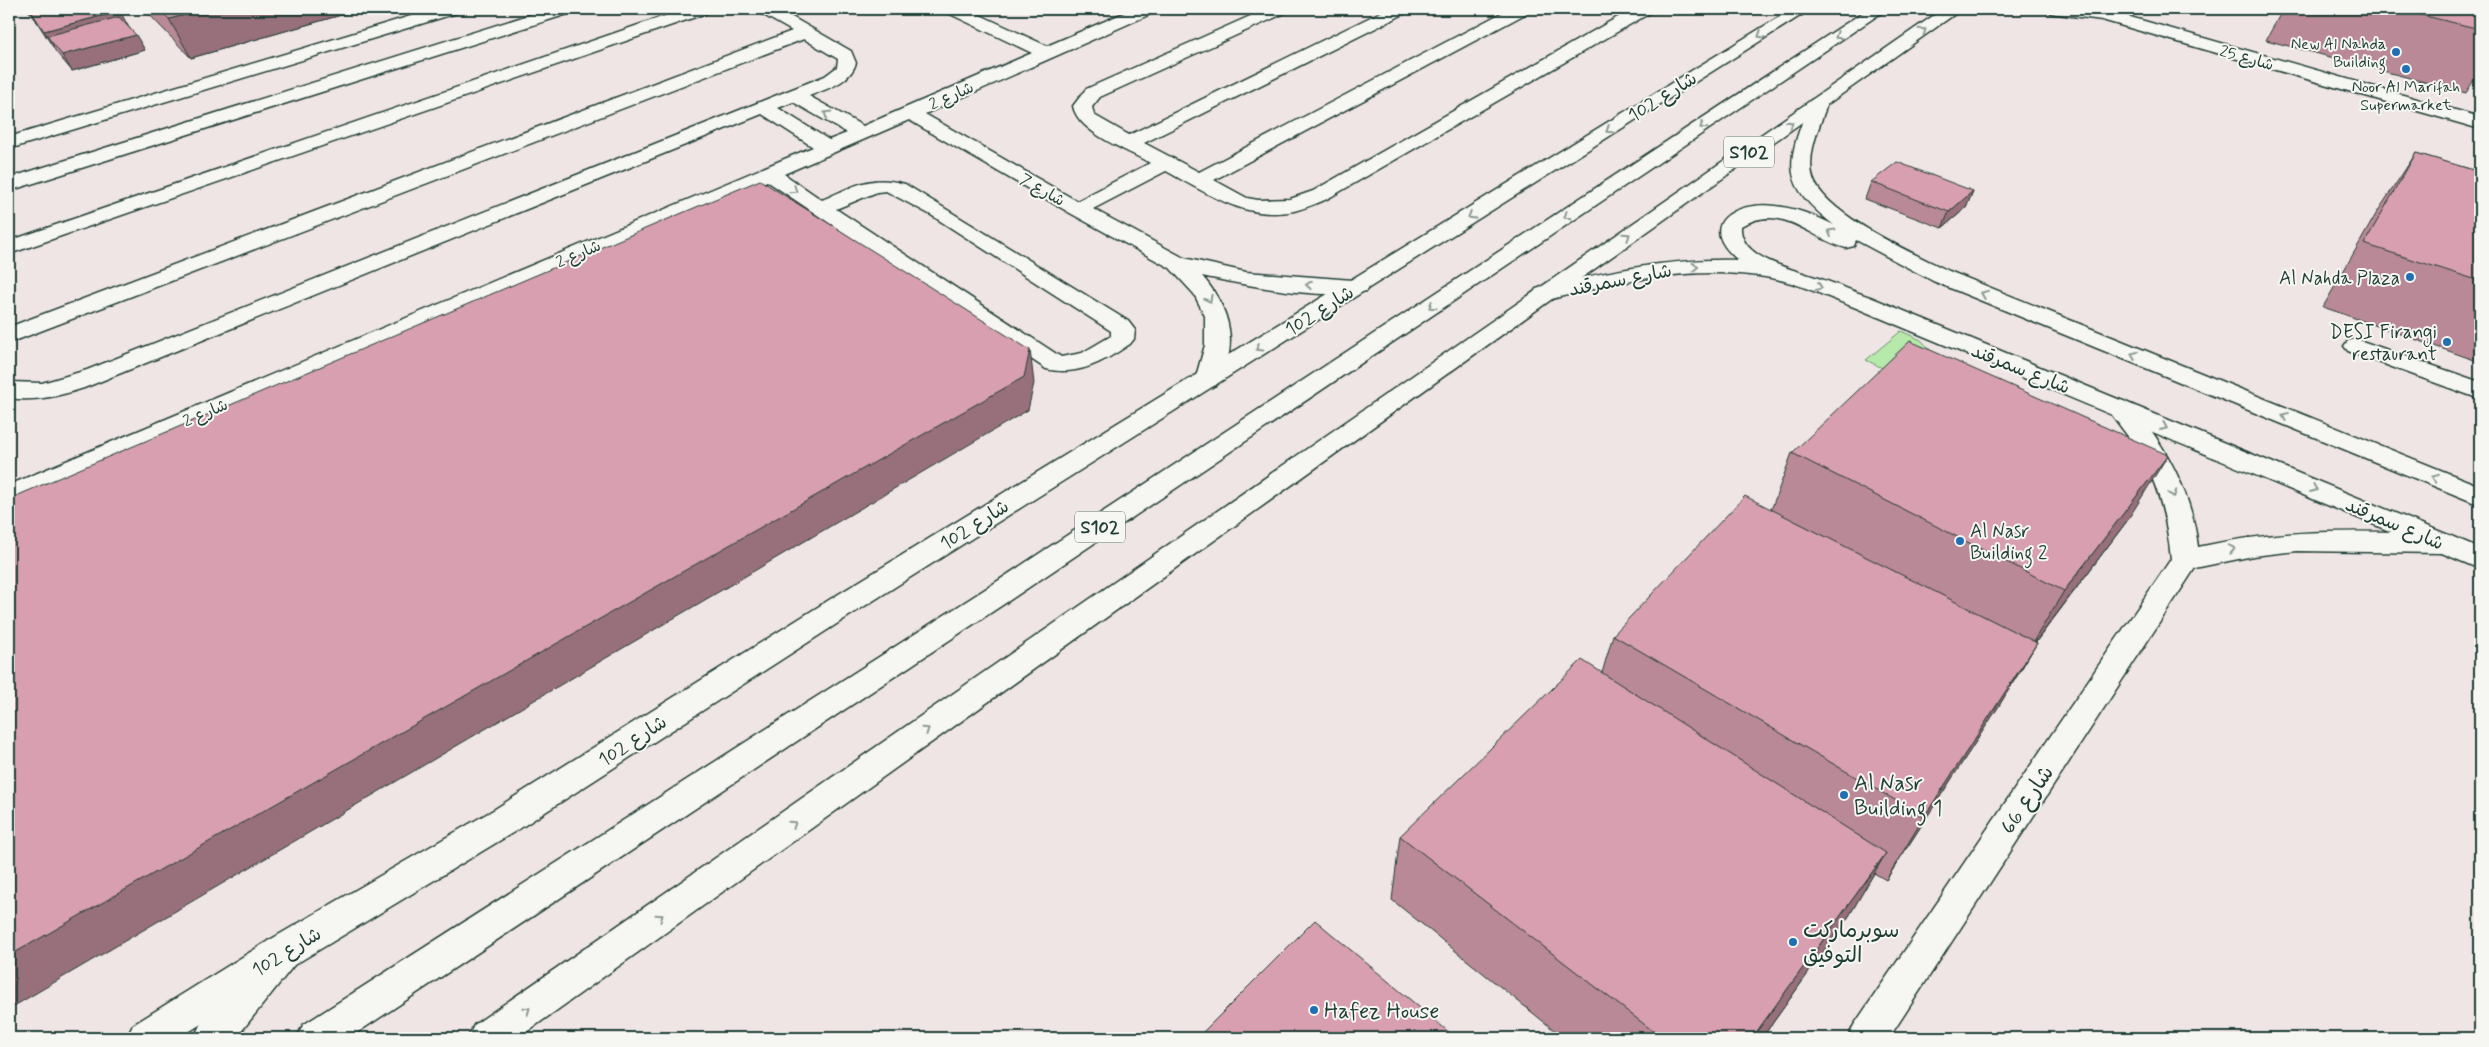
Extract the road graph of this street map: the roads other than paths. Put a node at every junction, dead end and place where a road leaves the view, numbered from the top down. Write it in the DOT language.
graph roads {
  1 [pos="451,9"];
  2 [pos="565,9"];
  3 [pos="701,9"];
  4 [pos="766,9"];
  5 [pos="954,9"];
  6 [pos="1147,9"];
  7 [pos="1279,9"];
  8 [pos="1400,9"];
  9 [pos="1521,9"];
  10 [pos="1644,9"];
  11 [pos="1803,9"];
  12 [pos="1879,9"];
  13 [pos="1956,9"];
  14 [pos="2057,9"];
  15 [pos="2092,12"];
  16 [pos="806,32"];
  17 [pos="1045,52"];
  18 [pos="794,95"];
  19 [pos="1818,104"];
  20 [pos="763,107"];
  21 [pos="910,113"];
  22 [pos="2480,123"];
  23 [pos="861,133"];
  24 [pos="9,143"];
  25 [pos="1129,143"];
  26 [pos="827,147"];
  27 [pos="1165,163"];
  28 [pos="767,172"];
  29 [pos="1198,181"];
  30 [pos="9,185"];
  31 [pos="820,208"];
  32 [pos="1077,209"];
  33 [pos="9,248"];
  34 [pos="1177,262"];
  35 [pos="1772,272"];
  36 [pos="1941,276"];
  37 [pos="1358,286"];
  38 [pos="1544,294"];
  39 [pos="9,335"];
  40 [pos="2356,346"];
  41 [pos="1207,380"];
  42 [pos="9,390"];
  43 [pos="2480,391"];
  44 [pos="2120,408"];
  45 [pos="9,496"];
  46 [pos="2480,496"];
  47 [pos="2442,543"];
  48 [pos="2480,559"];
  49 [pos="2185,560"];
  50 [pos="281,953"];
  51 [pos="146,1038"];
  52 [pos="213,1038"];
  53 [pos="316,1038"];
  54 [pos="487,1038"];
  55 [pos="1867,1038"];
  1 -- 24 [label="street"];
  2 -- 30 [label="street"];
  3 -- 33 [label="street"];
  4 -- 16 [label="street"];
  5 -- 17 [label="street"];
  6 -- 17 [label="street, شارع 2"];
  7 -- 25 [label="street"];
  8 -- 25 [label="street"];
  9 -- 29 [label="street"];
  10 -- 29 [label="street"];
  11 -- 37 [label="street, شارع 102, one-way"];
  12 -- 53 [label="street, S102, one-way"];
  19 -- 13 [label="street, S102, one-way"];
  14 -- 15 [label="street, شارع 25"];
  15 -- 22 [label="street, شارع 25"];
  16 -- 18 [label="street"];
  16 -- 39 [label="street"];
  17 -- 21 [label="street, شارع 2"];
  18 -- 20 [label="street"];
  23 -- 18 [label="street, one-way"];
  19 -- 36 [label="street"];
  38 -- 19 [label="street, S102, one-way"];
  20 -- 26 [label="street"];
  20 -- 42 [label="street"];
  21 -- 23 [label="street, شارع 2"];
  21 -- 32 [label="street, شارع 7"];
  23 -- 26 [label="street, شارع 2"];
  25 -- 27 [label="street"];
  26 -- 28 [label="street, شارع 2"];
  27 -- 29 [label="street"];
  27 -- 32 [label="street"];
  28 -- 31 [label="street, one-way"];
  28 -- 45 [label="street, شارع 2"];
  31 -- 31 [label="street"];
  32 -- 34 [label="street, شارع 7"];
  37 -- 34 [label="street, شارع 7, one-way"];
  34 -- 41 [label="street, شارع 7, one-way"];
  36 -- 35 [label="street, one-way"];
  38 -- 35 [label="street, شارع سمرقند, one-way"];
  35 -- 44 [label="street, شارع سمرقند, one-way"];
  46 -- 36 [label="street, one-way"];
  37 -- 41 [label="street, شارع 102, one-way"];
  54 -- 38 [label="street, S102, one-way"];
  40 -- 43 [label="street"];
  41 -- 50 [label="street, شارع 102"];
  44 -- 47 [label="street, شارع سمرقند, one-way"];
  44 -- 49 [label="street, one-way"];
  47 -- 48 [label="street, شارع سمرقند"];
  49 -- 47 [label="street, one-way"];
  49 -- 55 [label="street, شارع 66"];
  50 -- 51 [label="street, شارع 102"];
  50 -- 52 [label="street"];
}
